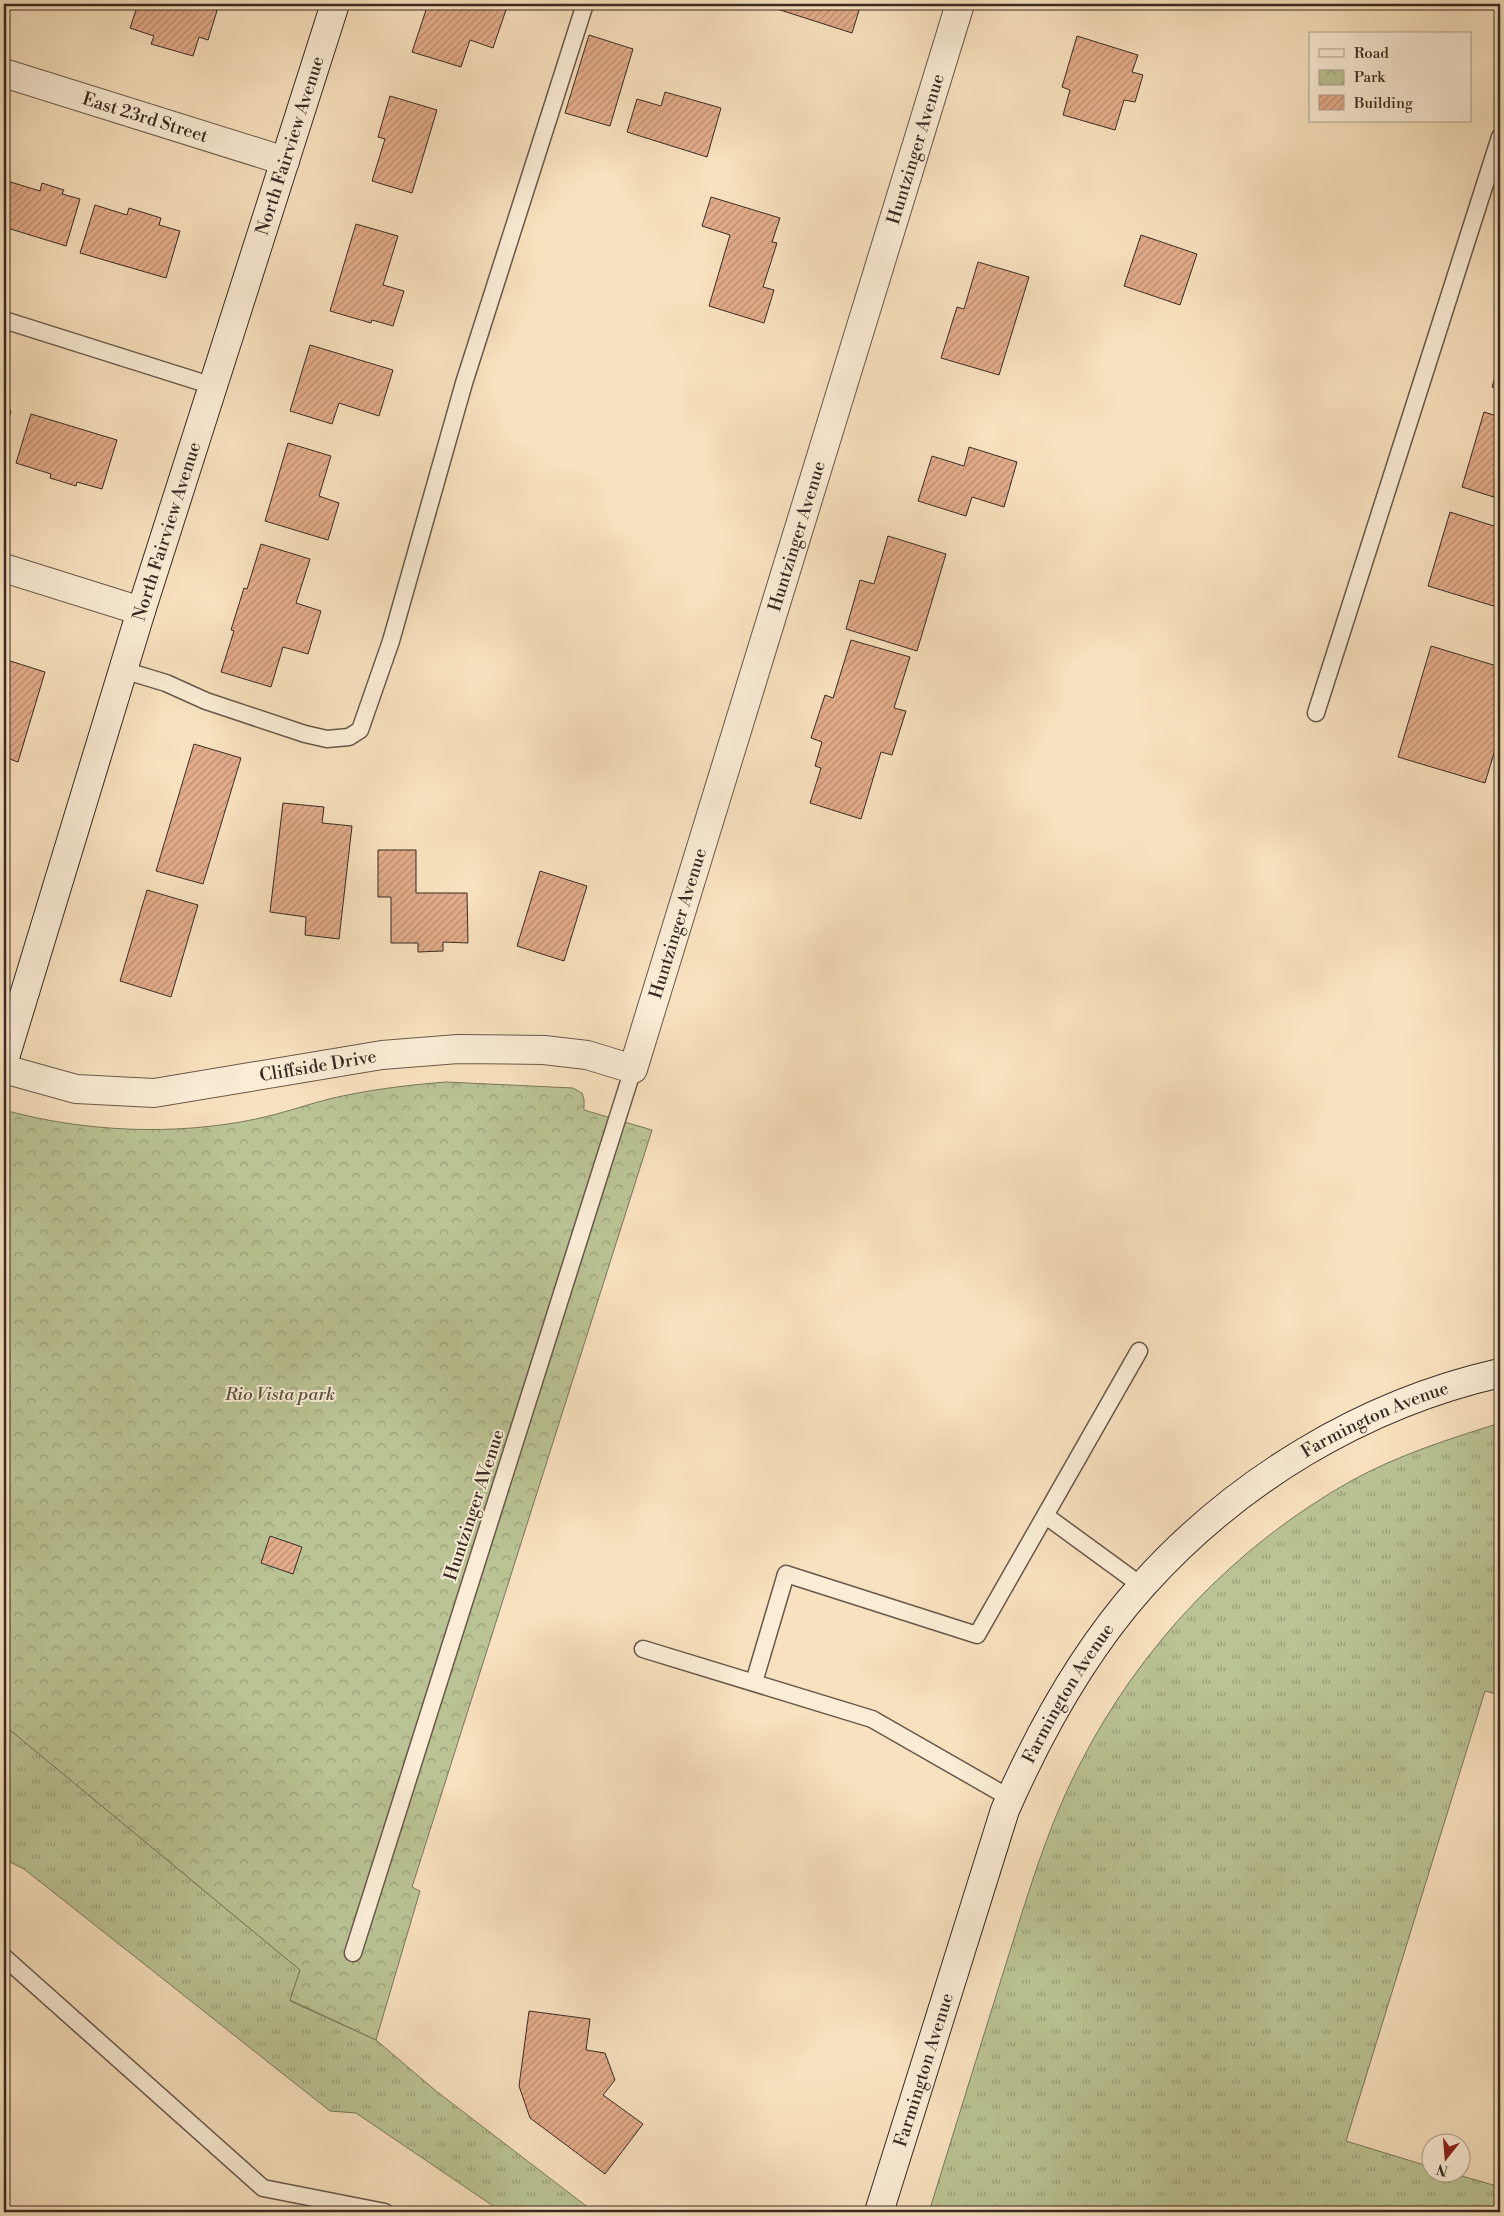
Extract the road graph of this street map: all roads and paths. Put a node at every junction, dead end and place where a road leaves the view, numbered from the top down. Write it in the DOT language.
graph roads {
  1 [pos="335,4"];
  2 [pos="585,4"];
  3 [pos="960,4"];
  4 [pos="4,72"];
  5 [pos="1500,137"];
  6 [pos="285,161"];
  7 [pos="4,320"];
  8 [pos="213,386"];
  9 [pos="4,568"];
  10 [pos="141,612"];
  11 [pos="123,670"];
  12 [pos="1316,713"];
  13 [pos="4,1061"];
  14 [pos="4,1068"];
  15 [pos="633,1069"];
  16 [pos="1139,1352"];
  17 [pos="1500,1372"];
  18 [pos="1046,1516"];
  19 [pos="1142,1586"];
  20 [pos="643,1649"];
  21 [pos="754,1682"];
  22 [pos="1010,1798"];
  23 [pos="353,1953"];
  24 [pos="4,1957"];
  25 [pos="385,2212"];
  26 [pos="879,2212"];
  1 -- 6 [label="street, North Fairview Avenue"];
  2 -- 11 [label="lane"];
  3 -- 15 [label="street, Huntzinger Avenue"];
  4 -- 6 [label="street, East 23rd Street"];
  5 -- 12 [label="lane"];
  6 -- 8 [label="street, North Fairview Avenue"];
  7 -- 8 [label="lane"];
  8 -- 10 [label="street, North Fairview Avenue"];
  9 -- 10 [label="street"];
  10 -- 11 [label="street, North Fairview Avenue"];
  11 -- 13 [label="street, North Fairview Avenue"];
  14 -- 15 [label="street, Cliffside Drive"];
  15 -- 23 [label="lane, Huntzinger AVenue"];
  16 -- 18 [label="lane"];
  17 -- 19 [label="street, Farmington Avenue"];
  18 -- 19 [label="lane"];
  18 -- 21 [label="lane"];
  19 -- 22 [label="street, Farmington Avenue"];
  20 -- 21 [label="lane"];
  21 -- 22 [label="lane"];
  22 -- 26 [label="street, Farmington Avenue"];
  24 -- 25 [label="lane"];
}
